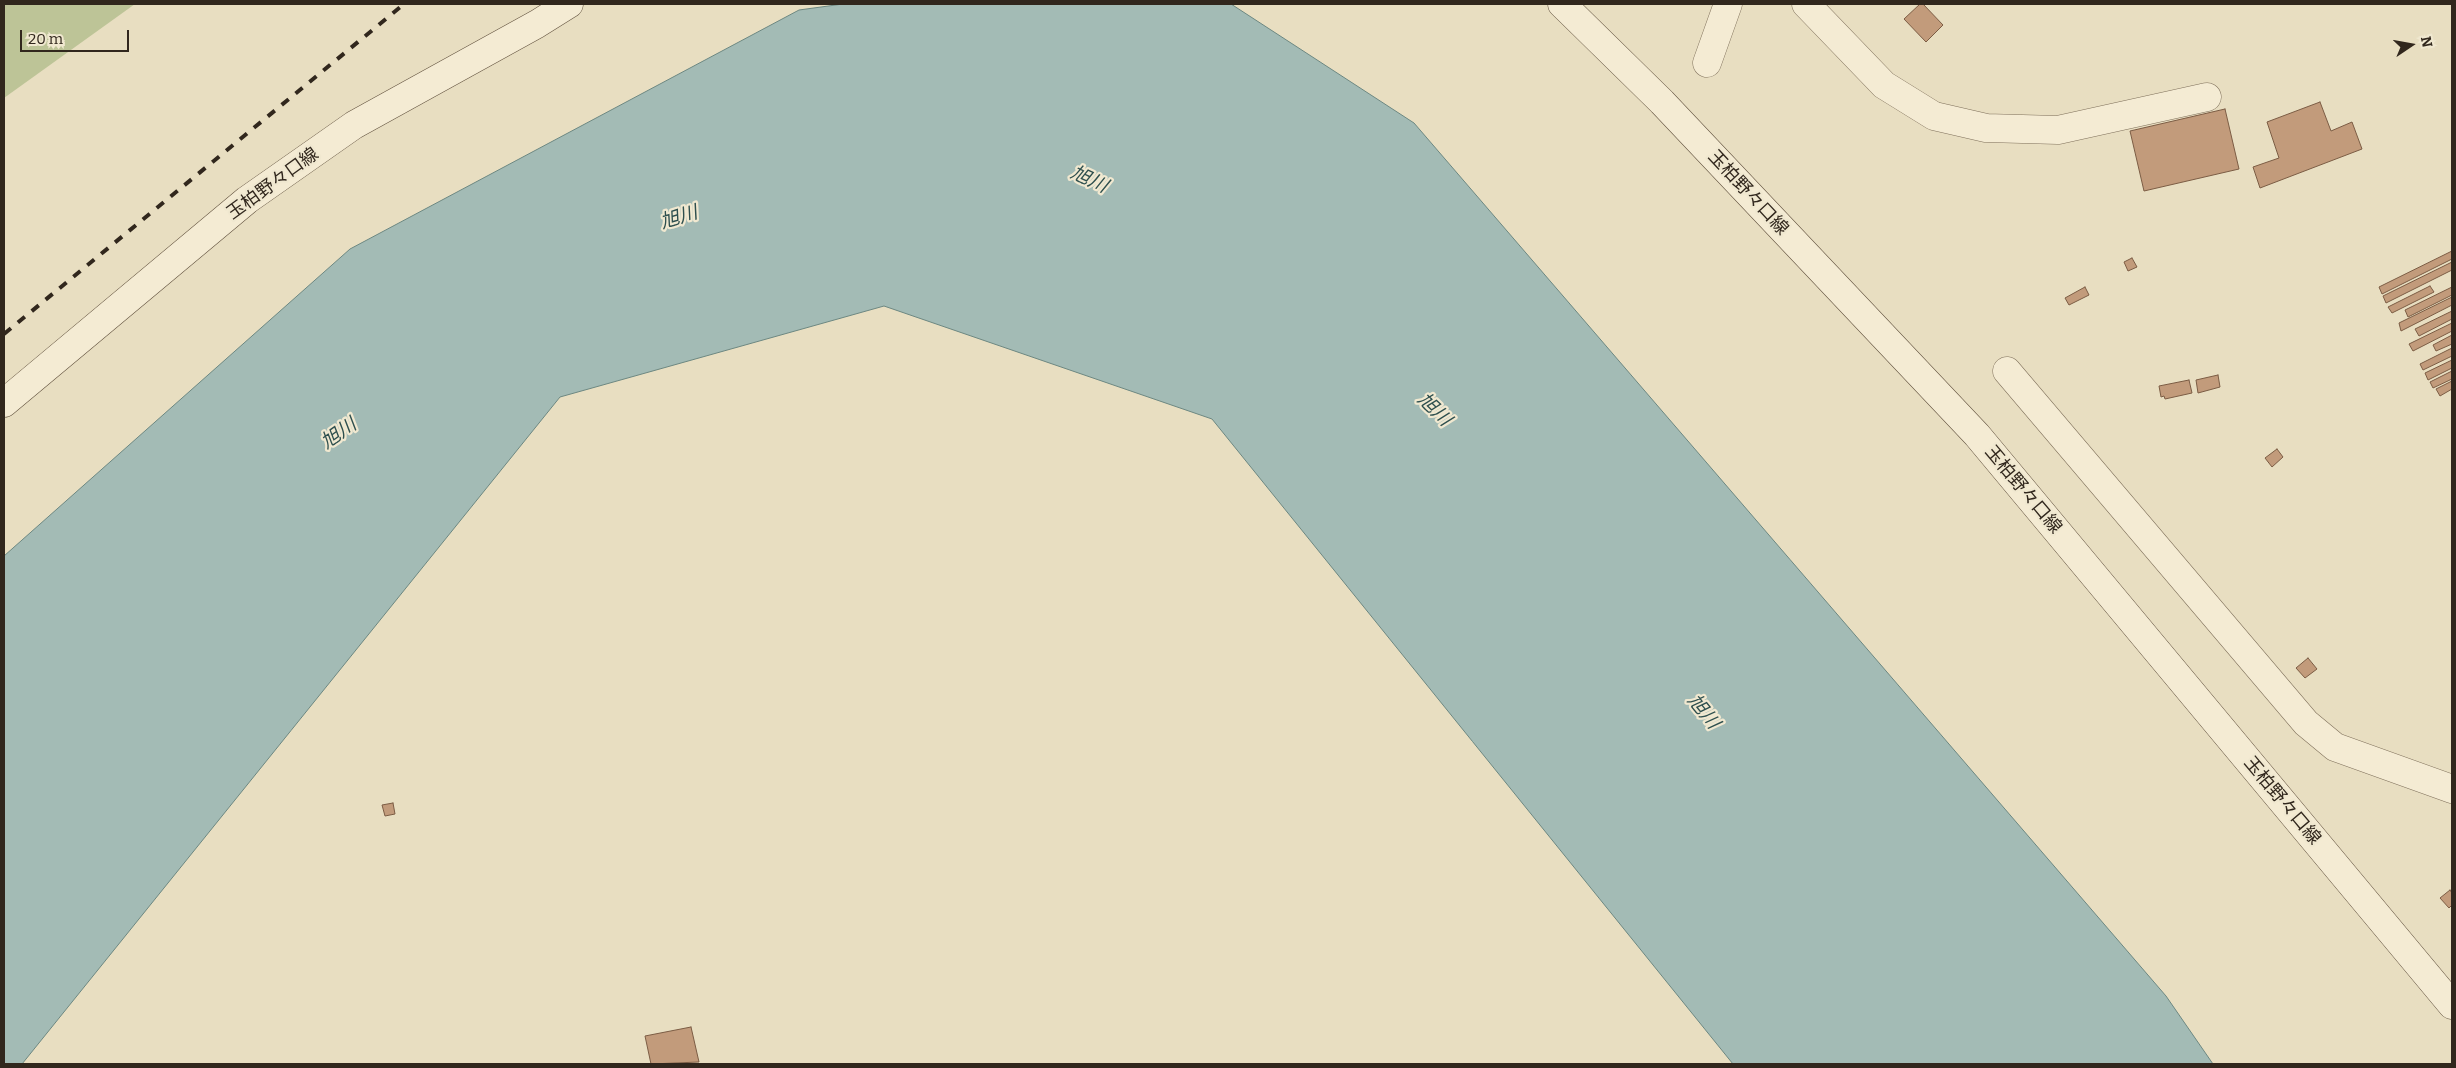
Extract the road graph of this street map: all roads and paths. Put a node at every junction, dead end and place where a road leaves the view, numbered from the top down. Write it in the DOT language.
graph roads {
  1 [pos="569,4"];
  2 [pos="1562,4"];
  3 [pos="1728,4"];
  4 [pos="1806,4"];
  5 [pos="1707,63"];
  6 [pos="2207,97"];
  7 [pos="2006,371"];
  8 [pos="4,403"];
  9 [pos="2452,789"];
  10 [pos="2452,1005"];
  1 -- 8 [label="main road, 玉柏野々口線"];
  2 -- 10 [label="main road, 玉柏野々口線"];
  3 -- 5 [label="main road"];
  4 -- 6 [label="main road"];
  7 -- 9 [label="main road"];
}
